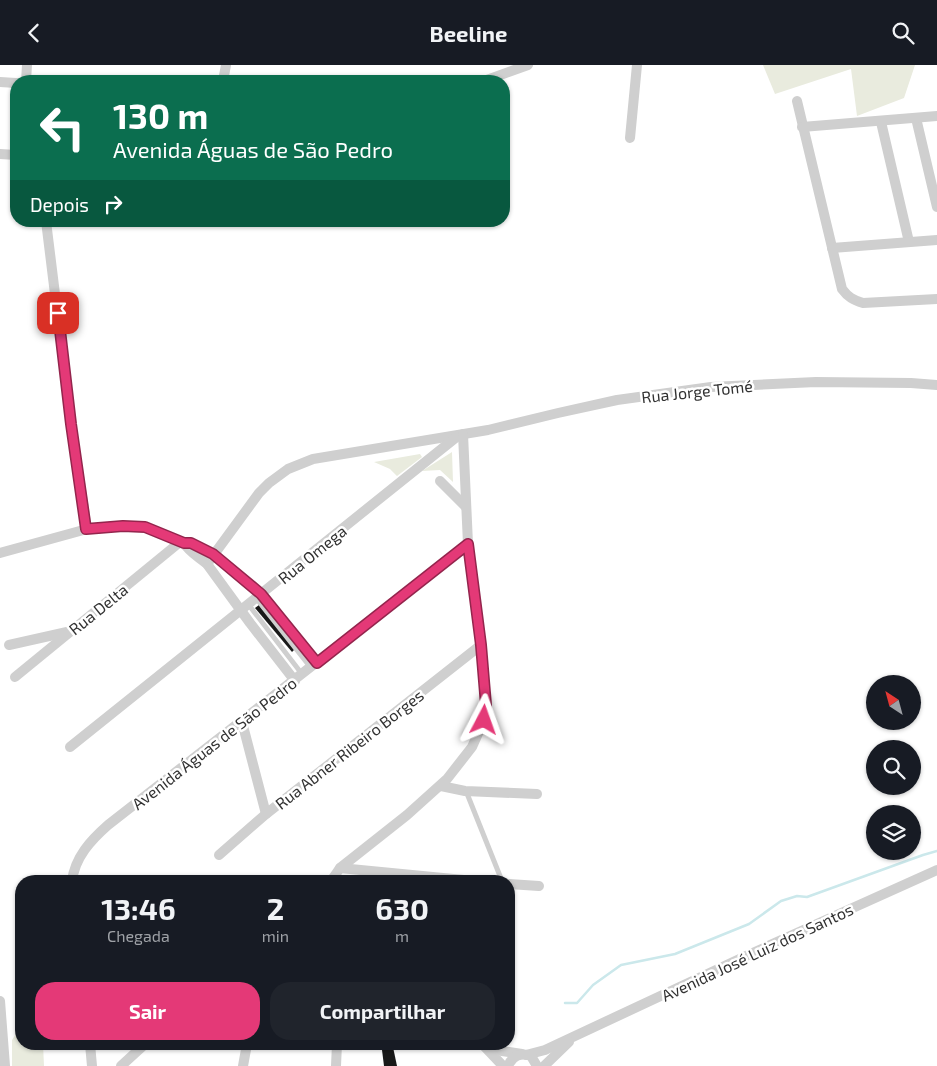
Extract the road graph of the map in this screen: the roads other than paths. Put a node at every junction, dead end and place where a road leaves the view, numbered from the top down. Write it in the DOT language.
graph roads {
  1 [pos="528,65"];
  2 [pos="638,65"];
  3 [pos="500,75"];
  4 [pos="797,101"];
  5 [pos="937,116"];
  6 [pos="916,118"];
  7 [pos="881,122"];
  8 [pos="802,127"];
  9 [pos="630,137"];
  10 [pos="937,207"];
  11 [pos="47,227"];
  12 [pos="937,240"];
  13 [pos="909,242"];
  14 [pos="832,248"];
  15 [pos="937,299"];
  16 [pos="937,385"];
  17 [pos="462,435"];
  18 [pos="440,481"];
  19 [pos="466,507"];
  20 [pos="86,529"];
  21 [pos="182,542"];
  22 [pos="468,544"];
  23 [pos="0,553"];
  24 [pos="213,554"];
  25 [pos="207,564"];
  26 [pos="251,602"];
  27 [pos="71,631"];
  28 [pos="9,645"];
  29 [pos="481,645"];
  30 [pos="306,671"];
  31 [pos="15,677"];
  32 [pos="242,722"];
  33 [pos="70,747"];
  34 [pos="441,786"];
  35 [pos="466,791"];
  36 [pos="537,794"];
  37 [pos="266,814"];
  38 [pos="219,855"];
  39 [pos="340,868"];
  40 [pos="937,870"];
  41 [pos="74,875"];
  42 [pos="335,875"];
  43 [pos="412,875"];
  44 [pos="500,875"];
  45 [pos="515,884"];
  46 [pos="540,886"];
  47 [pos="0,1001"];
  48 [pos="577,1034"];
  49 [pos="91,1050"];
  50 [pos="138,1050"];
  51 [pos="246,1050"];
  52 [pos="337,1050"];
  53 [pos="488,1050"];
  54 [pos="499,1050"];
  55 [pos="524,1054"];
  56 [pos="5,1066"];
  57 [pos="92,1066"];
  58 [pos="121,1066"];
  59 [pos="243,1066"];
  60 [pos="336,1066"];
  61 [pos="503,1066"];
  62 [pos="508,1066"];
  63 [pos="537,1066"];
  64 [pos="544,1066"];
  1 -- 3 [label="street"];
  2 -- 9 [label="street"];
  4 -- 8 [label="street"];
  5 -- 6 [label="street"];
  6 -- 7 [label="street"];
  6 -- 10 [label="street"];
  7 -- 8 [label="street"];
  7 -- 13 [label="street"];
  8 -- 14 [label="street"];
  11 -- 20 [label="street"];
  12 -- 13 [label="street"];
  13 -- 14 [label="street"];
  14 -- 15 [label="street"];
  16 -- 17 [label="street, Rua Jorge Tomé"];
  17 -- 19 [label="street"];
  17 -- 24 [label="street, Rua Jorge Tomé"];
  17 -- 26 [label="street, Rua Omega"];
  18 -- 19 [label="street"];
  19 -- 22 [label="street"];
  20 -- 21 [label="street"];
  20 -- 23 [label="street"];
  21 -- 24 [label="street"];
  21 -- 25 [label="street"];
  21 -- 27 [label="street, Rua Delta"];
  22 -- 29 [label="street"];
  22 -- 30 [label="street, Avenida Águas de São Pedro"];
  24 -- 25 [label="street, Rua Jorge Tomé"];
  24 -- 26 [label="street"];
  25 -- 26 [label="street"];
  26 -- 30 [label="street"];
  26 -- 30 [label="street"];
  26 -- 33 [label="street, Rua Omega"];
  27 -- 28 [label="street"];
  27 -- 31 [label="street, Rua Delta"];
  29 -- 34 [label="street"];
  29 -- 37 [label="street, Rua Abner Ribeiro Borges"];
  30 -- 32 [label="street, Avenida Águas de São Pedro"];
  32 -- 37 [label="street"];
  32 -- 41 [label="street, Avenida Águas de São Pedro"];
  34 -- 35 [label="street"];
  34 -- 39 [label="street"];
  35 -- 36 [label="street"];
  35 -- 44 [label="lane"];
  37 -- 38 [label="street, Rua Abner Ribeiro Borges"];
  39 -- 42 [label="street"];
  39 -- 43 [label="street"];
  40 -- 48 [label="street, Avenida José Luiz dos Santos"];
  45 -- 46 [label="street"];
  47 -- 56 [label="street"];
  48 -- 55 [label="street, Avenida José Luiz dos Santos"];
  48 -- 64 [label="street, Avenida José Luiz dos Santos"];
  49 -- 57 [label="street"];
  50 -- 58 [label="street"];
  51 -- 59 [label="street"];
  52 -- 60 [label="street"];
  53 -- 61 [label="street"];
  54 -- 55 [label="street"];
  55 -- 62 [label="street"];
  55 -- 63 [label="street"];
}
